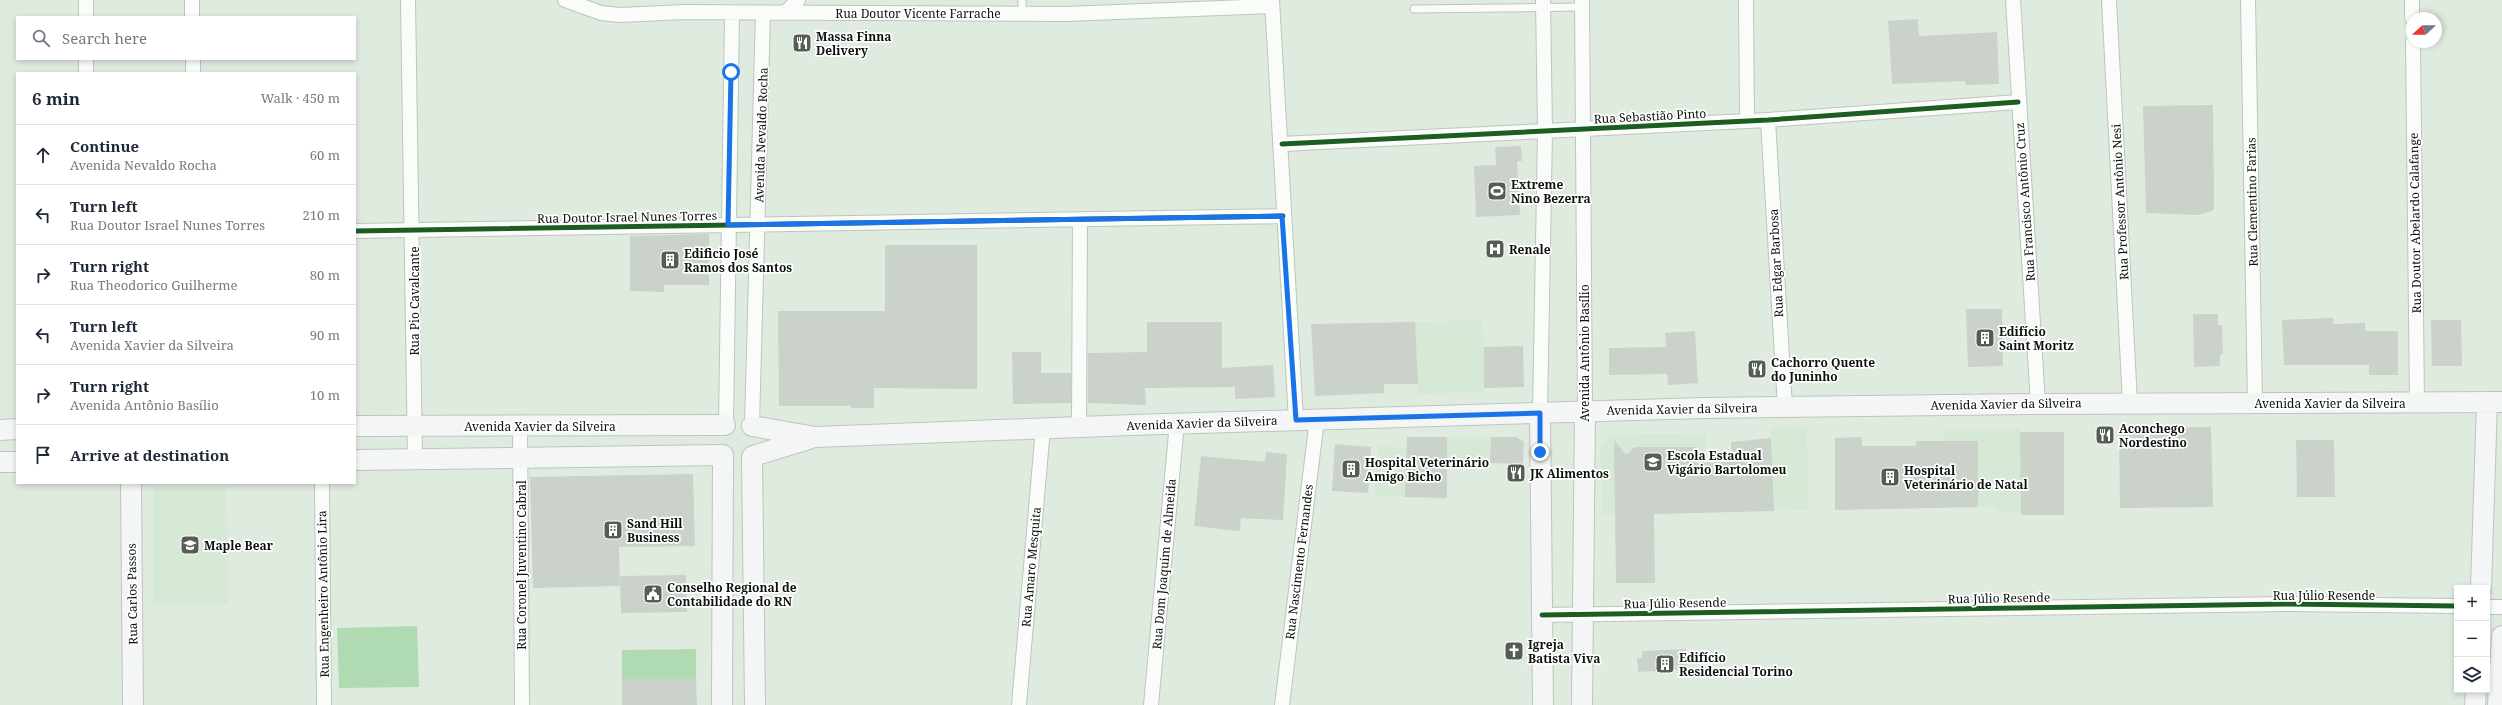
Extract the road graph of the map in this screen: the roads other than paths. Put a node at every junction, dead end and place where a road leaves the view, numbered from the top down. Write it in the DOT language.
graph roads {
  1 [pos="86,0"];
  2 [pos="192,0"];
  3 [pos="408,0"];
  4 [pos="565,0"];
  5 [pos="798,0"];
  6 [pos="1746,0"];
  7 [pos="2013,0"];
  8 [pos="2109,0"];
  9 [pos="2248,0"];
  10 [pos="2412,0"];
  11 [pos="1272,3"];
  12 [pos="1582,3"];
  13 [pos="1543,4"];
  14 [pos="1022,7"];
  15 [pos="1414,10"];
  16 [pos="786,12"];
  17 [pos="2412,12"];
  18 [pos="763,13"];
  19 [pos="732,14"];
  20 [pos="86,16"];
  21 [pos="192,16"];
  22 [pos="2413,48"];
  23 [pos="86,60"];
  24 [pos="193,60"];
  25 [pos="86,72"];
  26 [pos="193,72"];
  27 [pos="2018,102"];
  28 [pos="1768,120"];
  29 [pos="1746,121"];
  30 [pos="1582,130"];
  31 [pos="1545,131"];
  32 [pos="1282,144"];
  33 [pos="1282,216"];
  34 [pos="1080,219"];
  35 [pos="728,225"];
  36 [pos="758,225"];
  37 [pos="414,230"];
  38 [pos="356,231"];
  39 [pos="2495,402"];
  40 [pos="2130,403"];
  41 [pos="2255,403"];
  42 [pos="2417,403"];
  43 [pos="2038,404"];
  44 [pos="1785,407"];
  45 [pos="1586,412"];
  46 [pos="1540,413"];
  47 [pos="1317,419"];
  48 [pos="1296,420"];
  49 [pos="1177,423"];
  50 [pos="725,425"];
  51 [pos="356,426"];
  52 [pos="415,426"];
  53 [pos="520,426"];
  54 [pos="752,426"];
  55 [pos="1079,426"];
  56 [pos="1043,428"];
  57 [pos="16,429"];
  58 [pos="0,430"];
  59 [pos="815,437"];
  60 [pos="723,455"];
  61 [pos="752,456"];
  62 [pos="520,458"];
  63 [pos="415,459"];
  64 [pos="356,460"];
  65 [pos="0,462"];
  66 [pos="16,462"];
  67 [pos="131,484"];
  68 [pos="322,484"];
  69 [pos="2481,585"];
  70 [pos="2454,606"];
  71 [pos="2490,607"];
  72 [pos="2502,608"];
  73 [pos="1542,615"];
  74 [pos="1581,615"];
  75 [pos="2502,636"];
  76 [pos="2476,693"];
  77 [pos="134,705"];
  78 [pos="324,705"];
  79 [pos="522,705"];
  80 [pos="722,705"];
  81 [pos="755,705"];
  82 [pos="1019,705"];
  83 [pos="1151,705"];
  84 [pos="1282,705"];
  85 [pos="1543,705"];
  86 [pos="1582,705"];
  87 [pos="2475,705"];
  88 [pos="2498,705"];
  1 -- 20 [label="street"];
  2 -- 21 [label="street"];
  3 -- 37 [label="street, Rua Pio Cavalcante"];
  4 -- 19 [label="street, Rua Doutor Vicente Farrache"];
  5 -- 16 [label="street"];
  6 -- 29 [label="street"];
  7 -- 27 [label="street, Rua Francisco Antônio Cruz"];
  8 -- 40 [label="street, Rua Professor Antônio Nesi"];
  9 -- 41 [label="street, Rua Clementino Farias"];
  10 -- 17 [label="street"];
  11 -- 14 [label="street, Rua Doutor Vicente Farrache"];
  11 -- 32 [label="street"];
  12 -- 13 [label="lane"];
  12 -- 30 [label="street, Avenida Antônio Basílio"];
  13 -- 15 [label="lane"];
  13 -- 31 [label="street"];
  14 -- 16 [label="street, Rua Doutor Vicente Farrache"];
  16 -- 18 [label="street, Rua Doutor Vicente Farrache"];
  18 -- 19 [label="street, Rua Doutor Vicente Farrache"];
  18 -- 36 [label="street, Avenida Nevaldo Rocha"];
  19 -- 35 [label="street"];
  22 -- 42 [label="street, Rua Doutor Abelardo Calafange"];
  23 -- 25 [label="street"];
  24 -- 26 [label="street"];
  27 -- 28 [label="street, Rua Sebastião Pinto"];
  27 -- 43 [label="street, Rua Francisco Antônio Cruz"];
  28 -- 29 [label="street, Rua Sebastião Pinto"];
  28 -- 44 [label="street, Rua Edgar Barbosa"];
  29 -- 30 [label="street, Rua Sebastião Pinto"];
  30 -- 31 [label="street, Rua Sebastião Pinto"];
  30 -- 45 [label="street, Avenida Antônio Basílio"];
  31 -- 32 [label="street, Rua Sebastião Pinto"];
  31 -- 46 [label="street"];
  32 -- 33 [label="street"];
  33 -- 34 [label="street, Rua Doutor Israel Nunes Torres"];
  33 -- 48 [label="street"];
  34 -- 36 [label="street, Rua Doutor Israel Nunes Torres"];
  34 -- 55 [label="street"];
  35 -- 36 [label="street, Rua Doutor Israel Nunes Torres"];
  35 -- 37 [label="street, Rua Doutor Israel Nunes Torres"];
  35 -- 50 [label="street"];
  36 -- 54 [label="street, Avenida Nevaldo Rocha"];
  37 -- 38 [label="street, Rua Doutor Israel Nunes Torres"];
  37 -- 52 [label="street, Rua Pio Cavalcante"];
  39 -- 42 [label="main road, Avenida Xavier da Silveira"];
  39 -- 69 [label="main road"];
  40 -- 41 [label="main road, Avenida Xavier da Silveira"];
  40 -- 43 [label="main road, Avenida Xavier da Silveira"];
  41 -- 42 [label="main road, Avenida Xavier da Silveira"];
  43 -- 44 [label="main road, Avenida Xavier da Silveira"];
  44 -- 45 [label="main road, Avenida Xavier da Silveira"];
  45 -- 46 [label="main road, Avenida Xavier da Silveira"];
  45 -- 74 [label="main road, Avenida Antônio Basílio"];
  46 -- 47 [label="main road, Avenida Xavier da Silveira"];
  46 -- 73 [label="main road"];
  47 -- 48 [label="main road, Avenida Xavier da Silveira"];
  47 -- 84 [label="street, Rua Nascimento Fernandes"];
  48 -- 49 [label="main road, Avenida Xavier da Silveira"];
  49 -- 55 [label="main road, Avenida Xavier da Silveira"];
  49 -- 83 [label="street, Rua Dom Joaquim de Almeida"];
  50 -- 53 [label="main road, Avenida Xavier da Silveira"];
  50 -- 54 [label="main road"];
  50 -- 60 [label="main road"];
  51 -- 52 [label="main road, Avenida Xavier da Silveira"];
  52 -- 53 [label="main road, Avenida Xavier da Silveira"];
  52 -- 63 [label="street, Rua Pio Cavalcante"];
  53 -- 62 [label="street, Rua Coronel Juventino Cabral"];
  54 -- 59 [label="main road, Avenida Xavier da Silveira"];
  54 -- 61 [label="main road"];
  55 -- 56 [label="main road, Avenida Xavier da Silveira"];
  56 -- 59 [label="main road, Avenida Xavier da Silveira"];
  56 -- 82 [label="street, Rua Amaro Mesquita"];
  57 -- 58 [label="main road"];
  59 -- 61 [label="main road, Avenida Xavier da Silveira"];
  60 -- 61 [label="main road"];
  60 -- 62 [label="main road"];
  60 -- 80 [label="main road"];
  61 -- 81 [label="main road"];
  62 -- 63 [label="main road"];
  62 -- 79 [label="street, Rua Coronel Juventino Cabral"];
  63 -- 64 [label="main road"];
  65 -- 66 [label="main road"];
  67 -- 77 [label="main road, Rua Carlos Passos"];
  68 -- 78 [label="street, Rua Engenheiro Antônio Lira"];
  70 -- 74 [label="street, Rua Júlio Resende"];
  71 -- 72 [label="street"];
  73 -- 74 [label="street, Rua Júlio Resende"];
  73 -- 85 [label="main road"];
  74 -- 86 [label="main road, Avenida Antônio Basílio"];
  75 -- 88 [label="main road"];
  76 -- 87 [label="main road"];
}
